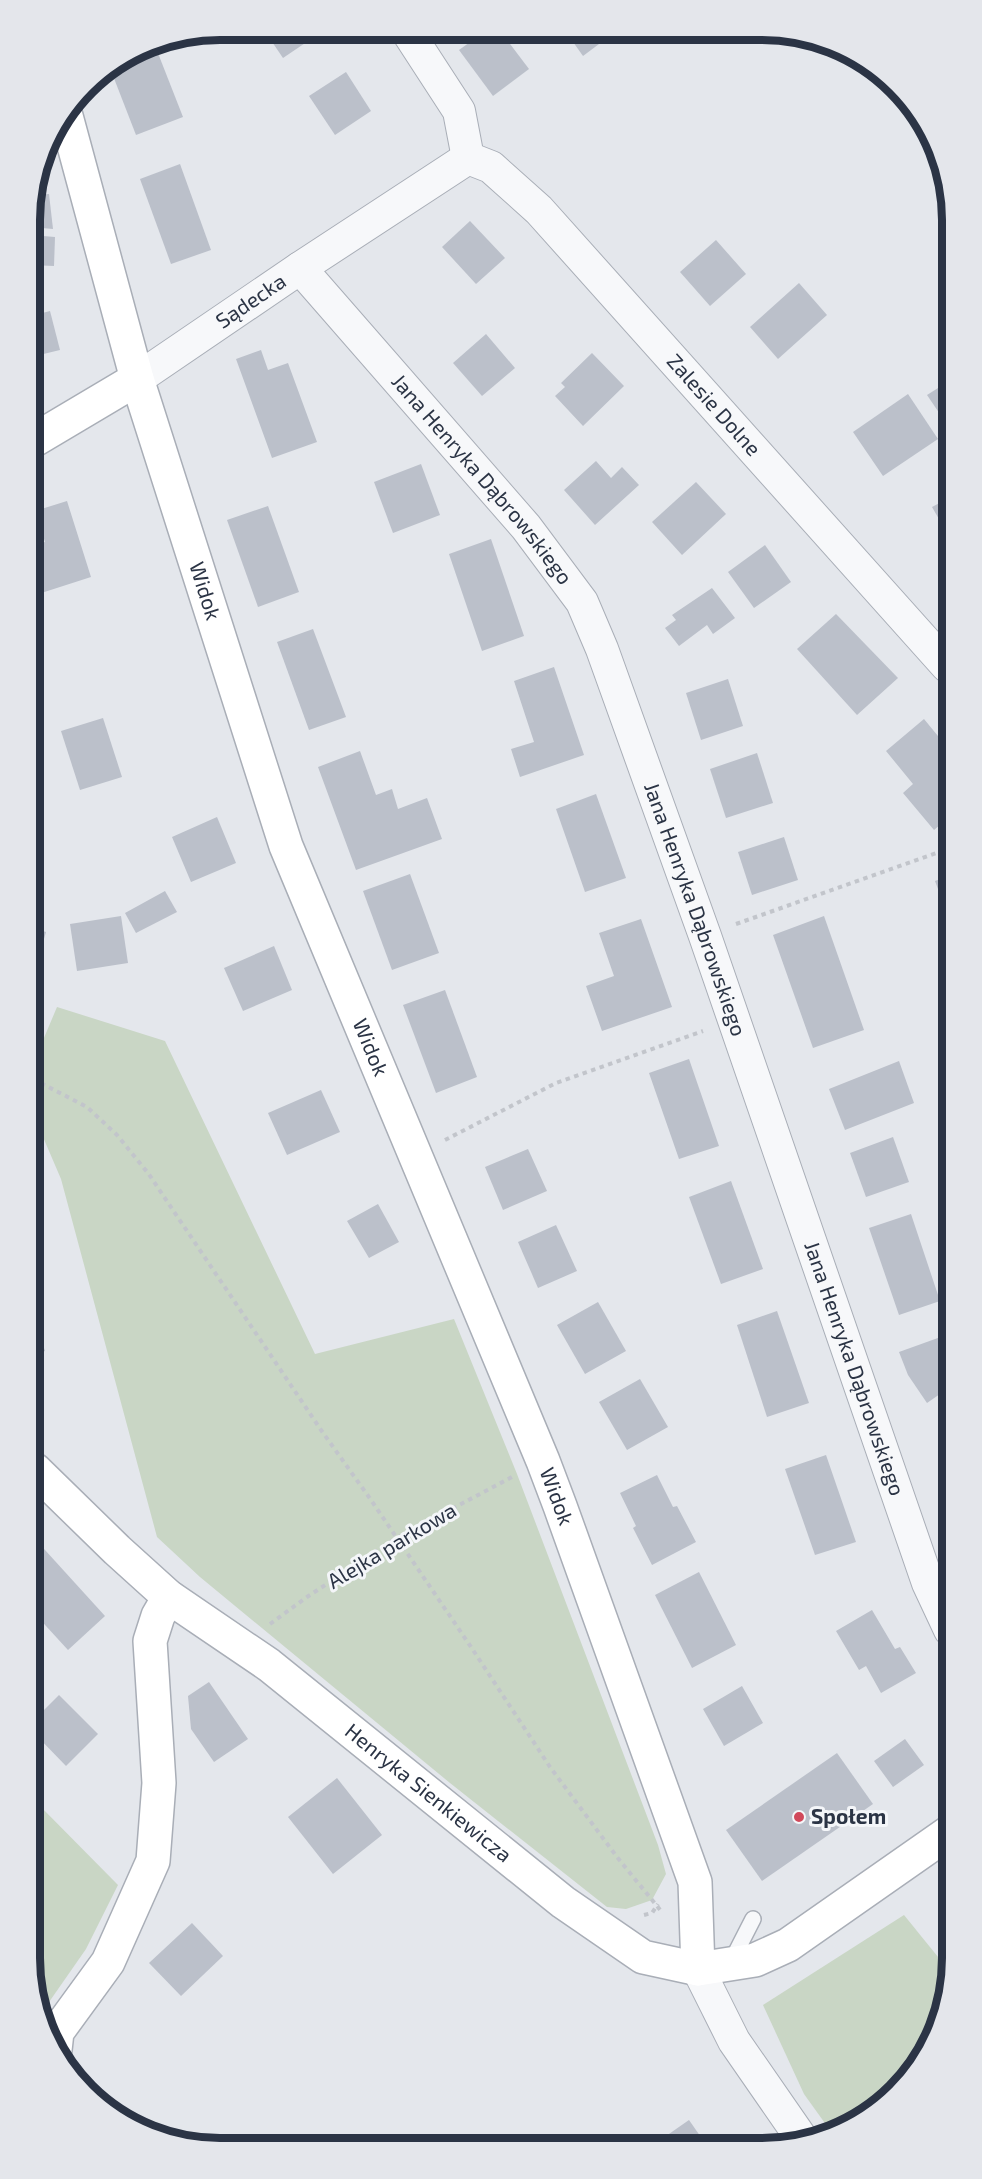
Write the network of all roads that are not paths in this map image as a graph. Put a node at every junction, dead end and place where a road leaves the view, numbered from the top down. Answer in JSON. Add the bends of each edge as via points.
{"nodes":[{"id":1,"x":413,"y":40,"type":"edge"},
{"id":2,"x":68,"y":125,"type":"edge"},
{"id":3,"x":468,"y":158,"type":"junction"},
{"id":4,"x":300,"y":268,"type":"junction"},
{"id":5,"x":137,"y":379,"type":"junction"},
{"id":6,"x":41,"y":436,"type":"edge"},
{"id":7,"x":942,"y":660,"type":"edge"},
{"id":8,"x":40,"y":1475,"type":"edge"},
{"id":9,"x":169,"y":1597,"type":"junction"},
{"id":10,"x":941,"y":1611,"type":"edge"},
{"id":11,"x":941,"y":1838,"type":"edge"},
{"id":12,"x":753,"y":1919,"type":"dead end"},
{"id":13,"x":730,"y":1964,"type":"junction"},
{"id":14,"x":698,"y":1969,"type":"junction"},
{"id":15,"x":58,"y":2034,"type":"edge"},
{"id":16,"x":799,"y":2134,"type":"edge"}],
"edges":[{"from":1,"to":3,"type":"street","via":[[459,111]]},
{"from":2,"to":5,"type":"street","name":"Widok"},
{"from":3,"to":4,"type":"street","name":"Sądecka"},
{"from":3,"to":7,"type":"street","name":"Zalesie Dolne","via":[[491,167],[539,210]]},
{"from":4,"to":5,"type":"street","name":"Sądecka"},
{"from":4,"to":10,"type":"street","name":"Jana Henryka Dąbrowskiego","via":[[526,527],[582,602],[705,936],[928,1583]]},
{"from":5,"to":6,"type":"street","name":"Sądecka"},
{"from":5,"to":14,"type":"street","name":"Widok","via":[[286,846],[543,1461],[695,1882]]},
{"from":8,"to":9,"type":"street","name":"Henryka Sienkiewicza"},
{"from":9,"to":14,"type":"street","name":"Henryka Sienkiewicza","via":[[268,1665],[563,1902],[643,1957]]},
{"from":9,"to":15,"type":"street","via":[[150,1641],[159,1783],[153,1861],[108,1962]]},
{"from":11,"to":13,"type":"street","via":[[788,1945],[755,1960]]},
{"from":12,"to":13,"type":"lane"},
{"from":13,"to":14,"type":"street"},
{"from":14,"to":16,"type":"street","via":[[734,2041]]}]}
